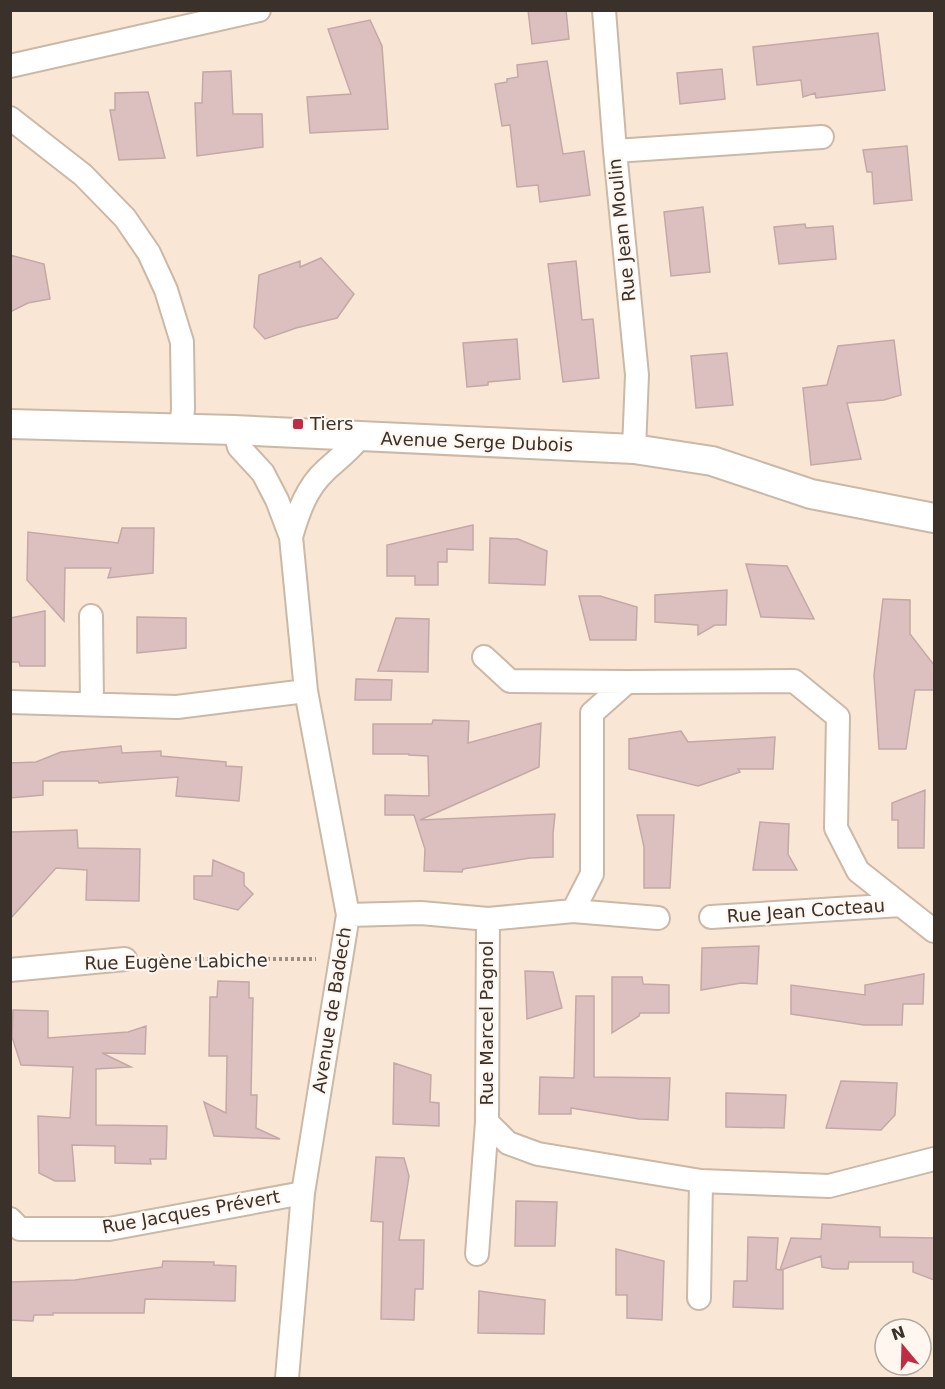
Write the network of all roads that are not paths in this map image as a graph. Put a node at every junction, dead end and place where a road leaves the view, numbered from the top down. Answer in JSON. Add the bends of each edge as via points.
{"nodes":[{"id":1,"x":259,"y":10,"type":"edge"},
{"id":2,"x":604,"y":10,"type":"edge"},
{"id":3,"x":10,"y":66,"type":"edge"},
{"id":4,"x":10,"y":118,"type":"edge"},
{"id":5,"x":822,"y":137,"type":"dead end"},
{"id":6,"x":615,"y":151,"type":"junction"},
{"id":7,"x":10,"y":424,"type":"edge"},
{"id":8,"x":181,"y":428,"type":"junction"},
{"id":9,"x":234,"y":430,"type":"junction"},
{"id":10,"x":360,"y":437,"type":"junction"},
{"id":11,"x":633,"y":448,"type":"junction"},
{"id":12,"x":934,"y":518,"type":"edge"},
{"id":13,"x":291,"y":537,"type":"junction"},
{"id":14,"x":91,"y":616,"type":"dead end"},
{"id":15,"x":484,"y":657,"type":"dead end"},
{"id":16,"x":627,"y":682,"type":"junction"},
{"id":17,"x":306,"y":691,"type":"junction"},
{"id":18,"x":10,"y":702,"type":"edge"},
{"id":19,"x":92,"y":704,"type":"junction"},
{"id":20,"x":901,"y":905,"type":"junction"},
{"id":21,"x":573,"y":911,"type":"junction"},
{"id":22,"x":348,"y":915,"type":"junction"},
{"id":23,"x":711,"y":917,"type":"dead end"},
{"id":24,"x":658,"y":918,"type":"dead end"},
{"id":25,"x":488,"y":919,"type":"junction"},
{"id":26,"x":934,"y":931,"type":"edge"},
{"id":27,"x":125,"y":959,"type":"road end"},
{"id":28,"x":10,"y":970,"type":"edge"},
{"id":29,"x":487,"y":1122,"type":"junction"},
{"id":30,"x":934,"y":1159,"type":"edge"},
{"id":31,"x":701,"y":1181,"type":"junction"},
{"id":32,"x":303,"y":1193,"type":"junction"},
{"id":33,"x":10,"y":1219,"type":"edge"},
{"id":34,"x":477,"y":1254,"type":"dead end"},
{"id":35,"x":699,"y":1298,"type":"dead end"},
{"id":36,"x":287,"y":1378,"type":"edge"}],
"edges":[{"from":1,"to":3,"type":"street"},
{"from":2,"to":6,"type":"street","name":"Rue Jean Moulin"},
{"from":4,"to":8,"type":"street","via":[[82,175],[125,218],[149,253],[166,290],[182,342]]},
{"from":5,"to":6,"type":"street"},
{"from":6,"to":11,"type":"street","name":"Rue Jean Moulin","via":[[637,375]]},
{"from":7,"to":8,"type":"street","name":"Avenue Serge Dubois"},
{"from":8,"to":9,"type":"street","name":"Avenue Serge Dubois"},
{"from":9,"to":10,"type":"street","name":"Avenue Serge Dubois"},
{"from":9,"to":13,"type":"street","via":[[239,447],[263,473]]},
{"from":10,"to":11,"type":"street","name":"Avenue Serge Dubois"},
{"from":10,"to":13,"type":"street","via":[[309,490]]},
{"from":11,"to":12,"type":"street","name":"Avenue Serge Dubois","via":[[712,461],[812,494]]},
{"from":13,"to":17,"type":"street","name":"Avenue de Badech"},
{"from":14,"to":19,"type":"street"},
{"from":15,"to":16,"type":"street","name":"Rue Jean Cocteau","via":[[510,681]]},
{"from":16,"to":20,"type":"street","name":"Rue Jean Cocteau","via":[[794,681],[838,717],[836,828],[858,871]]},
{"from":16,"to":21,"type":"street","via":[[592,713],[592,874]]},
{"from":17,"to":19,"type":"street","via":[[177,707]]},
{"from":17,"to":22,"type":"street","name":"Avenue de Badech"},
{"from":18,"to":19,"type":"street"},
{"from":20,"to":23,"type":"street","name":"Rue Jean Cocteau"},
{"from":20,"to":26,"type":"street","name":"Rue Jean Cocteau"},
{"from":21,"to":24,"type":"street"},
{"from":21,"to":25,"type":"street"},
{"from":22,"to":25,"type":"street","name":"Rue Marcel Pagnol","via":[[421,913]]},
{"from":22,"to":32,"type":"street","name":"Avenue de Badech"},
{"from":25,"to":29,"type":"street","name":"Rue Marcel Pagnol"},
{"from":27,"to":28,"type":"street","name":"Rue Eugène Labiche"},
{"from":29,"to":31,"type":"street","name":"Rue Marcel Pagnol","via":[[508,1143],[538,1154]]},
{"from":29,"to":34,"type":"street","name":"Rue Marcel Pagnol"},
{"from":30,"to":31,"type":"street","name":"Rue Marcel Pagnol","via":[[830,1186]]},
{"from":31,"to":35,"type":"street"},
{"from":32,"to":33,"type":"street","name":"Rue Jacques Prévert","via":[[109,1229],[20,1229]]},
{"from":32,"to":36,"type":"street","name":"Avenue de Badech"}]}
